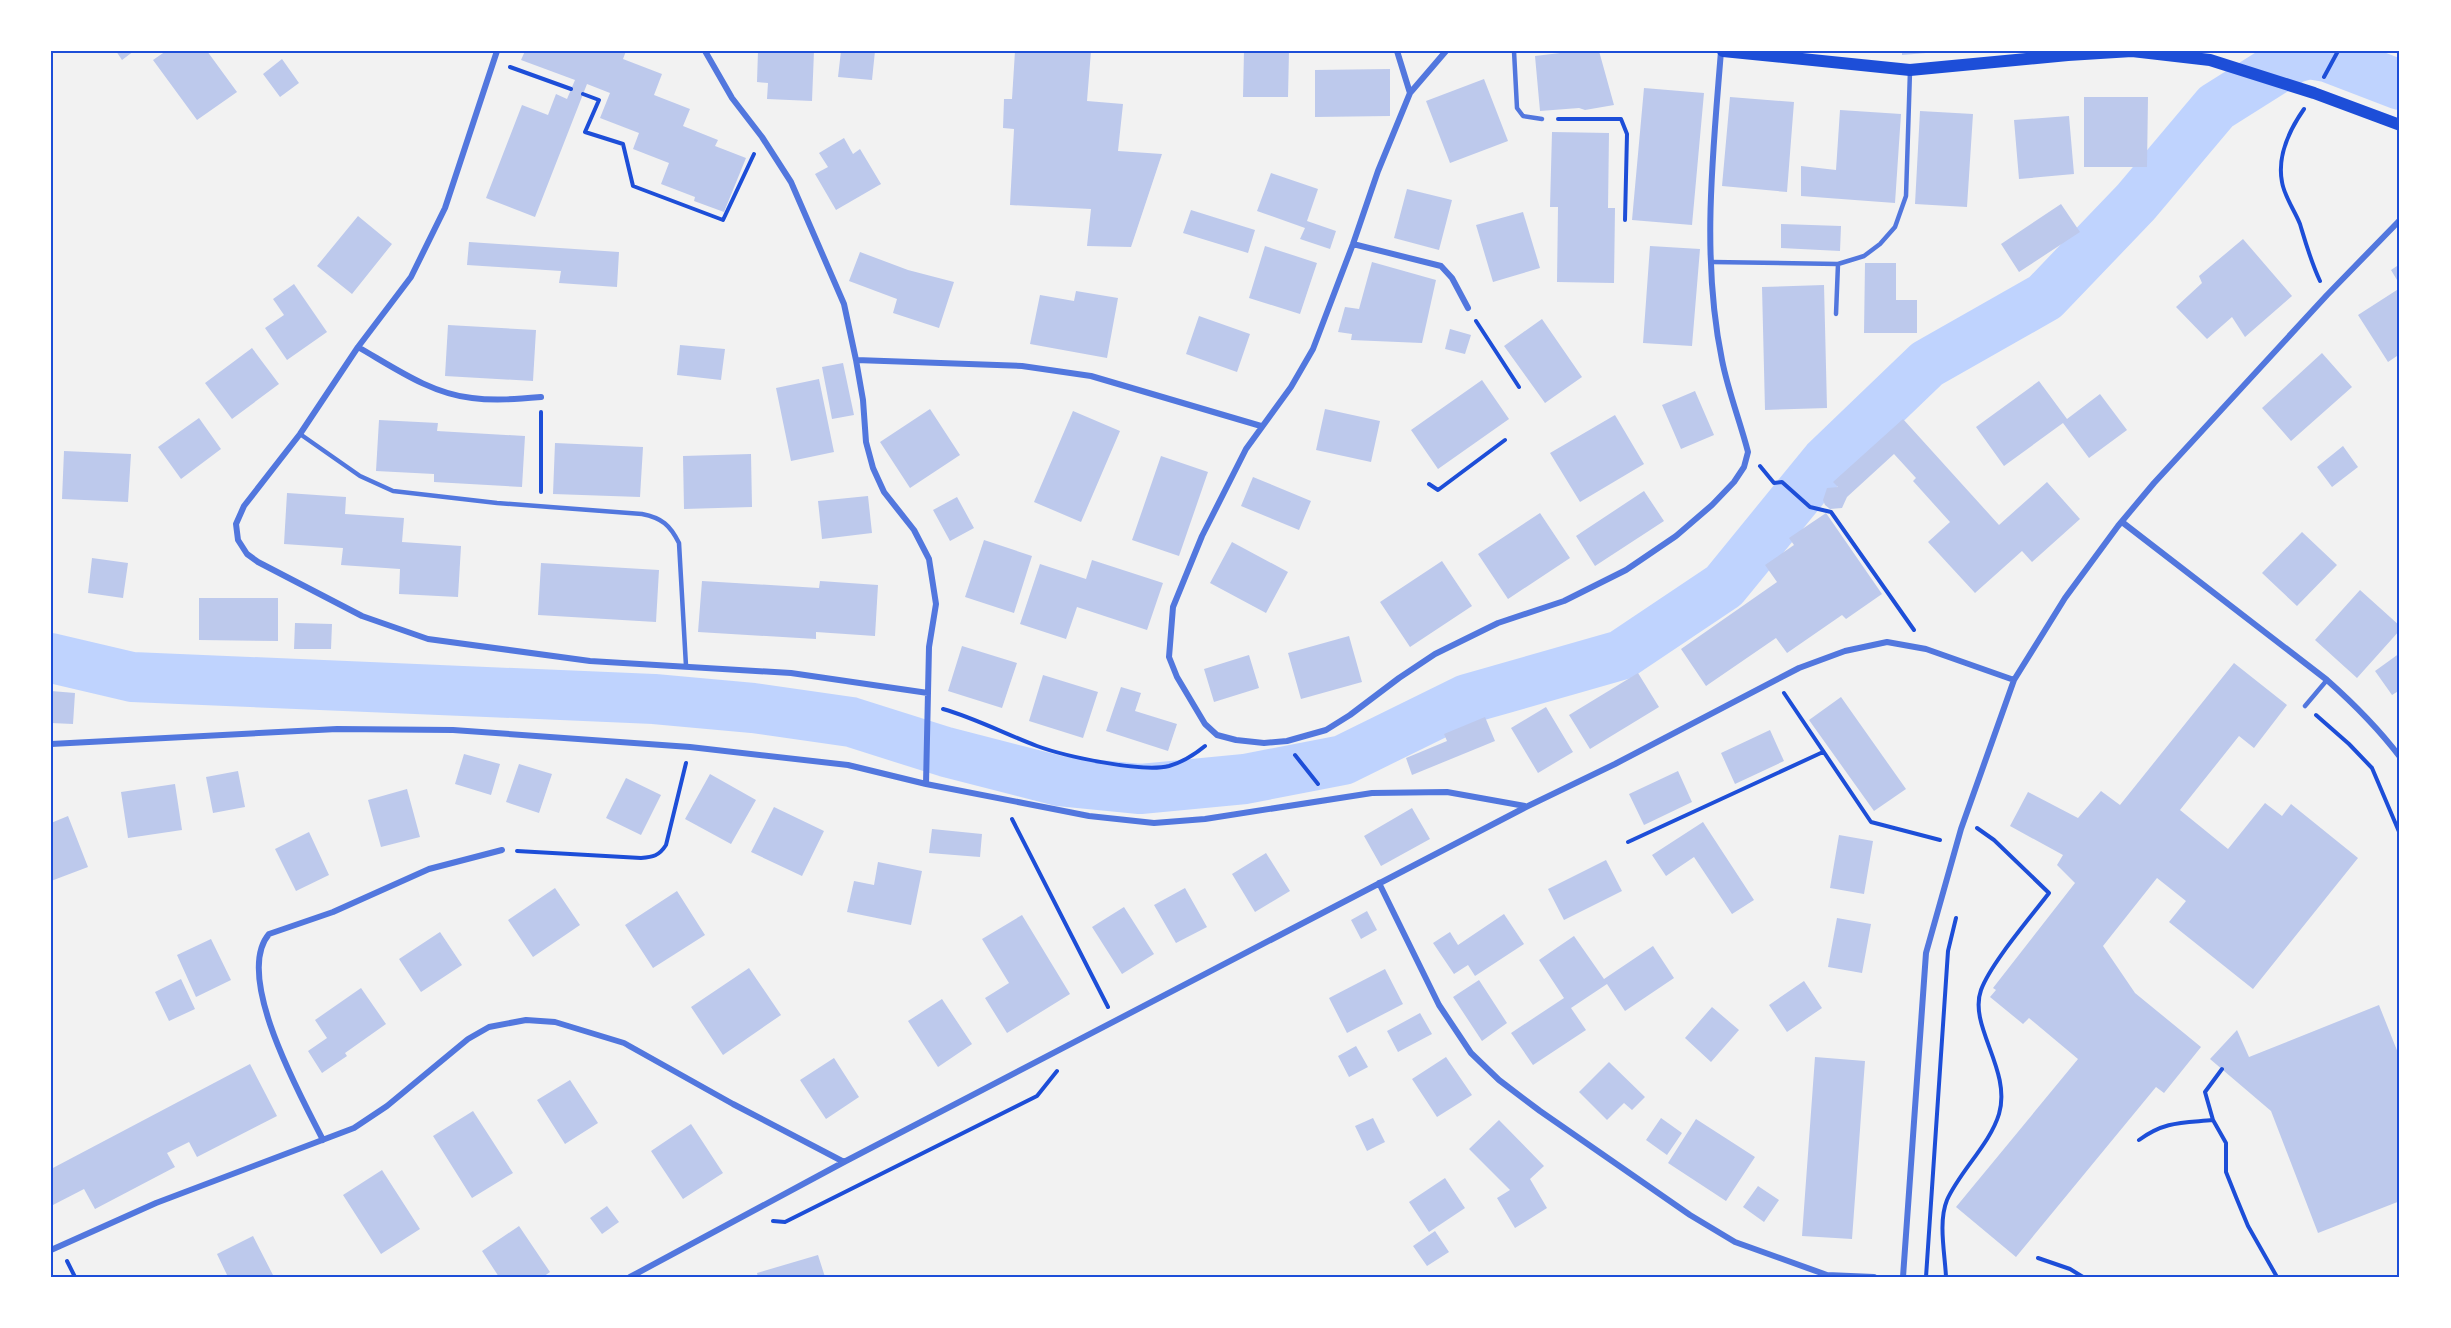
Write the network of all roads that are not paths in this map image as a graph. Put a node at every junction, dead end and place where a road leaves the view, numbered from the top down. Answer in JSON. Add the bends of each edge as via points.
{"nodes":[{"id":1,"x":497,"y":51,"type":"edge"},
{"id":2,"x":705,"y":51,"type":"edge"},
{"id":3,"x":1397,"y":51,"type":"edge"},
{"id":4,"x":1446,"y":51,"type":"edge"},
{"id":5,"x":1514,"y":51,"type":"edge"},
{"id":6,"x":1722,"y":51,"type":"edge"},
{"id":7,"x":2210,"y":55,"type":"edge"},
{"id":8,"x":1911,"y":70,"type":"junction"},
{"id":9,"x":1410,"y":93,"type":"junction"},
{"id":10,"x":1542,"y":118,"type":"road end"},
{"id":11,"x":2400,"y":125,"type":"edge"},
{"id":12,"x":2400,"y":220,"type":"edge"},
{"id":13,"x":1353,"y":244,"type":"junction"},
{"id":14,"x":1712,"y":262,"type":"junction"},
{"id":15,"x":1838,"y":264,"type":"junction"},
{"id":16,"x":1468,"y":308,"type":"road end"},
{"id":17,"x":1836,"y":314,"type":"dead end"},
{"id":18,"x":358,"y":347,"type":"junction"},
{"id":19,"x":856,"y":360,"type":"junction"},
{"id":20,"x":541,"y":397,"type":"road end"},
{"id":21,"x":1261,"y":426,"type":"junction"},
{"id":22,"x":300,"y":434,"type":"junction"},
{"id":23,"x":2121,"y":522,"type":"junction"},
{"id":24,"x":686,"y":666,"type":"junction"},
{"id":25,"x":2014,"y":680,"type":"junction"},
{"id":26,"x":2327,"y":680,"type":"junction"},
{"id":27,"x":928,"y":693,"type":"junction"},
{"id":28,"x":2305,"y":706,"type":"road end"},
{"id":29,"x":51,"y":744,"type":"edge"},
{"id":30,"x":2400,"y":757,"type":"edge"},
{"id":31,"x":926,"y":784,"type":"junction"},
{"id":32,"x":1526,"y":807,"type":"junction"},
{"id":33,"x":501,"y":850,"type":"road end"},
{"id":34,"x":1379,"y":883,"type":"junction"},
{"id":35,"x":323,"y":1140,"type":"junction"},
{"id":36,"x":844,"y":1162,"type":"junction"},
{"id":37,"x":51,"y":1250,"type":"edge"},
{"id":38,"x":630,"y":1277,"type":"edge"},
{"id":39,"x":1874,"y":1277,"type":"edge"},
{"id":40,"x":1903,"y":1277,"type":"edge"}],
"edges":[{"from":1,"to":18,"type":"street","via":[[445,208],[411,277]]},
{"from":2,"to":19,"type":"street","via":[[732,98],[791,182],[844,304]]},
{"from":3,"to":9,"type":"street"},
{"from":4,"to":9,"type":"street"},
{"from":5,"to":10,"type":"lane","via":[[1517,108],[1523,116]]},
{"from":6,"to":8,"type":"main road"},
{"from":6,"to":14,"type":"street","via":[[1709,212]]},
{"from":7,"to":8,"type":"main road","via":[[2132,51],[2068,54]]},
{"from":7,"to":11,"type":"main road"},
{"from":8,"to":15,"type":"lane","via":[[1902,213],[1880,244],[1864,256]]},
{"from":9,"to":13,"type":"street"},
{"from":12,"to":23,"type":"street"},
{"from":13,"to":16,"type":"street","via":[[1441,266]]},
{"from":13,"to":21,"type":"street","via":[[1313,349],[1291,387]]},
{"from":14,"to":15,"type":"lane"},
{"from":14,"to":21,"type":"street","via":[[1722,361],[1749,452],[1734,482],[1676,536],[1626,570],[1564,601],[1498,623],[1435,654],[1326,730],[1272,743],[1217,735],[1188,697],[1168,657],[1173,607],[1202,536]]},
{"from":15,"to":17,"type":"lane"},
{"from":18,"to":20,"type":"street","via":[[438,389],[459,395],[504,400]]},
{"from":18,"to":22,"type":"street"},
{"from":19,"to":21,"type":"street","via":[[1022,366],[1091,376]]},
{"from":19,"to":27,"type":"street","via":[[873,468],[884,492],[915,530],[929,559],[936,604],[929,647]]},
{"from":22,"to":24,"type":"lane","via":[[360,476],[393,491],[642,514],[664,520],[679,543]]},
{"from":22,"to":24,"type":"street","via":[[244,506],[236,524],[238,540],[258,562],[362,616],[428,639],[590,660]]},
{"from":23,"to":25,"type":"street","via":[[2065,598]]},
{"from":23,"to":26,"type":"street"},
{"from":24,"to":27,"type":"street","via":[[791,673]]},
{"from":25,"to":32,"type":"street","via":[[1926,649],[1887,642],[1845,651],[1798,668]]},
{"from":25,"to":40,"type":"street","via":[[1957,844],[1926,953]]},
{"from":26,"to":28,"type":"lane"},
{"from":26,"to":30,"type":"street","via":[[2354,704]]},
{"from":27,"to":31,"type":"street"},
{"from":29,"to":31,"type":"street","via":[[169,736],[453,730],[690,747],[848,765]]},
{"from":31,"to":32,"type":"street","via":[[1089,816],[1154,823],[1372,793],[1448,792]]},
{"from":32,"to":34,"type":"street"},
{"from":33,"to":35,"type":"street","via":[[429,869],[333,912],[269,934],[264,940],[259,967],[265,1014]]},
{"from":34,"to":36,"type":"street"},
{"from":34,"to":39,"type":"street","via":[[1439,1005],[1471,1053],[1499,1080],[1690,1215],[1735,1242],[1827,1275]]},
{"from":35,"to":36,"type":"street","via":[[354,1128],[379,1111],[489,1027],[526,1020],[555,1022],[624,1043]]},
{"from":35,"to":37,"type":"street","via":[[156,1203]]},
{"from":36,"to":38,"type":"street"}]}
